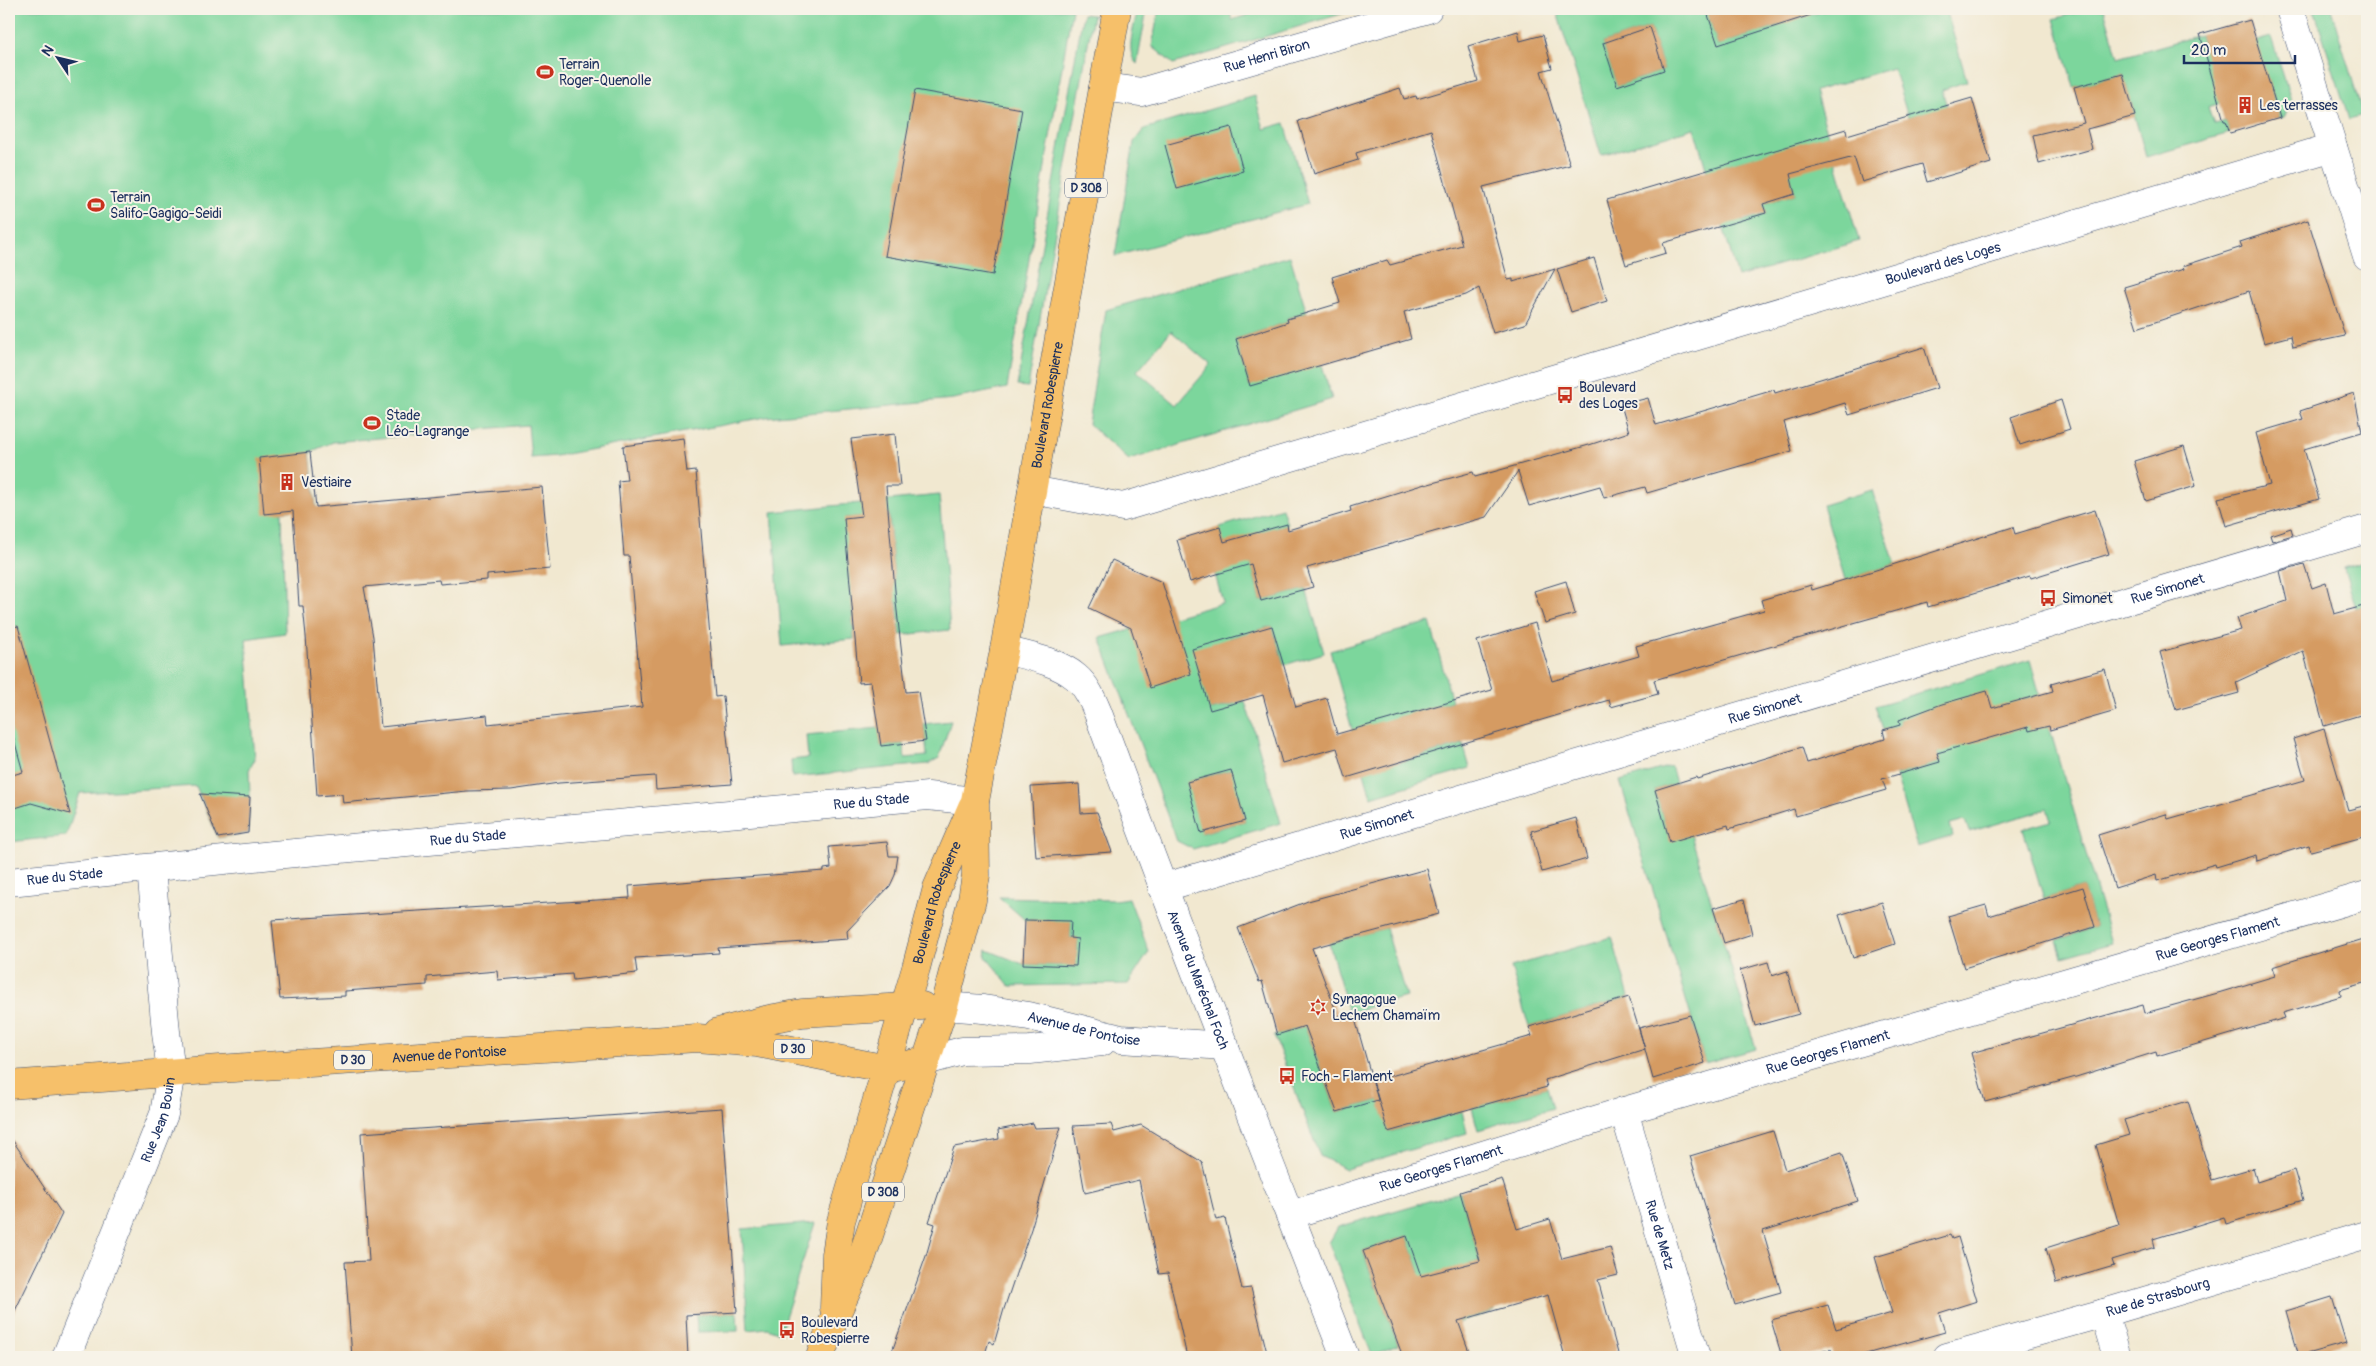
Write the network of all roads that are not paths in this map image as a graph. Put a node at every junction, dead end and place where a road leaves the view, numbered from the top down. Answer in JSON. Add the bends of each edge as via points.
{"nodes":[{"id":1,"x":1117,"y":9,"type":"edge"},
{"id":2,"x":1428,"y":9,"type":"edge"},
{"id":3,"x":2290,"y":9,"type":"edge"},
{"id":4,"x":1103,"y":87,"type":"junction"},
{"id":5,"x":2333,"y":148,"type":"junction"},
{"id":6,"x":2367,"y":256,"type":"edge"},
{"id":7,"x":1032,"y":490,"type":"junction"},
{"id":8,"x":2367,"y":529,"type":"edge"},
{"id":9,"x":1004,"y":650,"type":"junction"},
{"id":10,"x":975,"y":801,"type":"junction"},
{"id":11,"x":151,"y":869,"type":"junction"},
{"id":12,"x":9,"y":882,"type":"edge"},
{"id":13,"x":1162,"y":888,"type":"junction"},
{"id":14,"x":2367,"y":895,"type":"edge"},
{"id":15,"x":944,"y":1006,"type":"junction"},
{"id":16,"x":905,"y":1007,"type":"junction"},
{"id":17,"x":697,"y":1038,"type":"junction"},
{"id":18,"x":1121,"y":1039,"type":"junction"},
{"id":19,"x":1225,"y":1046,"type":"junction"},
{"id":20,"x":926,"y":1061,"type":"junction"},
{"id":21,"x":887,"y":1069,"type":"junction"},
{"id":22,"x":171,"y":1072,"type":"junction"},
{"id":23,"x":9,"y":1084,"type":"edge"},
{"id":24,"x":1624,"y":1111,"type":"junction"},
{"id":25,"x":1290,"y":1215,"type":"junction"},
{"id":26,"x":2367,"y":1235,"type":"edge"},
{"id":27,"x":2104,"y":1313,"type":"junction"},
{"id":28,"x":834,"y":1319,"type":"junction"},
{"id":29,"x":66,"y":1357,"type":"edge"},
{"id":30,"x":820,"y":1357,"type":"edge"},
{"id":31,"x":1346,"y":1357,"type":"edge"},
{"id":32,"x":1696,"y":1357,"type":"edge"},
{"id":33,"x":1947,"y":1357,"type":"edge"},
{"id":34,"x":2117,"y":1357,"type":"edge"}],
"edges":[{"from":1,"to":4,"type":"main road","name":"Boulevard Robespierre","number":"D 308"},
{"from":2,"to":4,"type":"street","name":"Rue Henri Biron","via":[[1141,92]]},
{"from":3,"to":5,"type":"street"},
{"from":4,"to":7,"type":"main road","name":"Boulevard Robespierre","number":"D 308"},
{"from":5,"to":6,"type":"street"},
{"from":5,"to":7,"type":"street","name":"Boulevard des Loges","via":[[1124,506]]},
{"from":7,"to":9,"type":"main road","name":"Boulevard Robespierre","number":"D 308"},
{"from":8,"to":13,"type":"street","name":"Rue Simonet"},
{"from":9,"to":10,"type":"main road","name":"Boulevard Robespierre"},
{"from":9,"to":13,"type":"street","name":"Avenue du Maréchal Foch","via":[[1066,671],[1077,678],[1088,693]]},
{"from":10,"to":11,"type":"street","name":"Rue du Stade","via":[[928,796]]},
{"from":10,"to":15,"type":"main road","name":"Boulevard Robespierre","via":[[976,875]]},
{"from":10,"to":16,"type":"main road","name":"Boulevard Robespierre","via":[[937,888]]},
{"from":11,"to":12,"type":"street","name":"Rue du Stade"},
{"from":11,"to":22,"type":"street","name":"Rue Jean Bouin"},
{"from":13,"to":19,"type":"street","name":"Avenue du Maréchal Foch"},
{"from":14,"to":24,"type":"street","name":"Rue Georges Flament"},
{"from":15,"to":16,"type":"main road"},
{"from":15,"to":18,"type":"street","name":"Avenue de Pontoise","via":[[1029,1016]]},
{"from":15,"to":20,"type":"main road","name":"Boulevard Robespierre","number":"D 308"},
{"from":16,"to":17,"type":"main road","via":[[802,1013]]},
{"from":16,"to":21,"type":"main road","name":"Boulevard Robespierre"},
{"from":17,"to":21,"type":"main road","name":"Avenue de Pontoise","number":"D 30","via":[[764,1044]]},
{"from":17,"to":22,"type":"main road","name":"Avenue de Pontoise","number":"D 30"},
{"from":18,"to":19,"type":"street","name":"Avenue de Pontoise"},
{"from":18,"to":20,"type":"street","via":[[1030,1050],[962,1051]]},
{"from":19,"to":25,"type":"street","name":"Avenue du Maréchal Foch"},
{"from":20,"to":21,"type":"main road"},
{"from":20,"to":28,"type":"main road","name":"Boulevard Robespierre","number":"D 308","via":[[861,1260]]},
{"from":21,"to":28,"type":"main road","name":"Boulevard Robespierre","via":[[841,1221],[836,1254]]},
{"from":22,"to":23,"type":"main road","name":"Avenue de Pontoise","number":"D 30"},
{"from":22,"to":29,"type":"street","name":"Rue Jean Bouin","via":[[164,1114],[155,1139]]},
{"from":24,"to":25,"type":"street","name":"Rue Georges Flament"},
{"from":24,"to":32,"type":"street","name":"Rue de Metz"},
{"from":25,"to":31,"type":"street","name":"Avenue du Maréchal Foch"},
{"from":26,"to":27,"type":"street","name":"Rue de Strasbourg"},
{"from":27,"to":33,"type":"street","name":"Rue de Strasbourg"},
{"from":27,"to":34,"type":"street"},
{"from":28,"to":30,"type":"main road","name":"Boulevard Robespierre","number":"D 308"}]}
